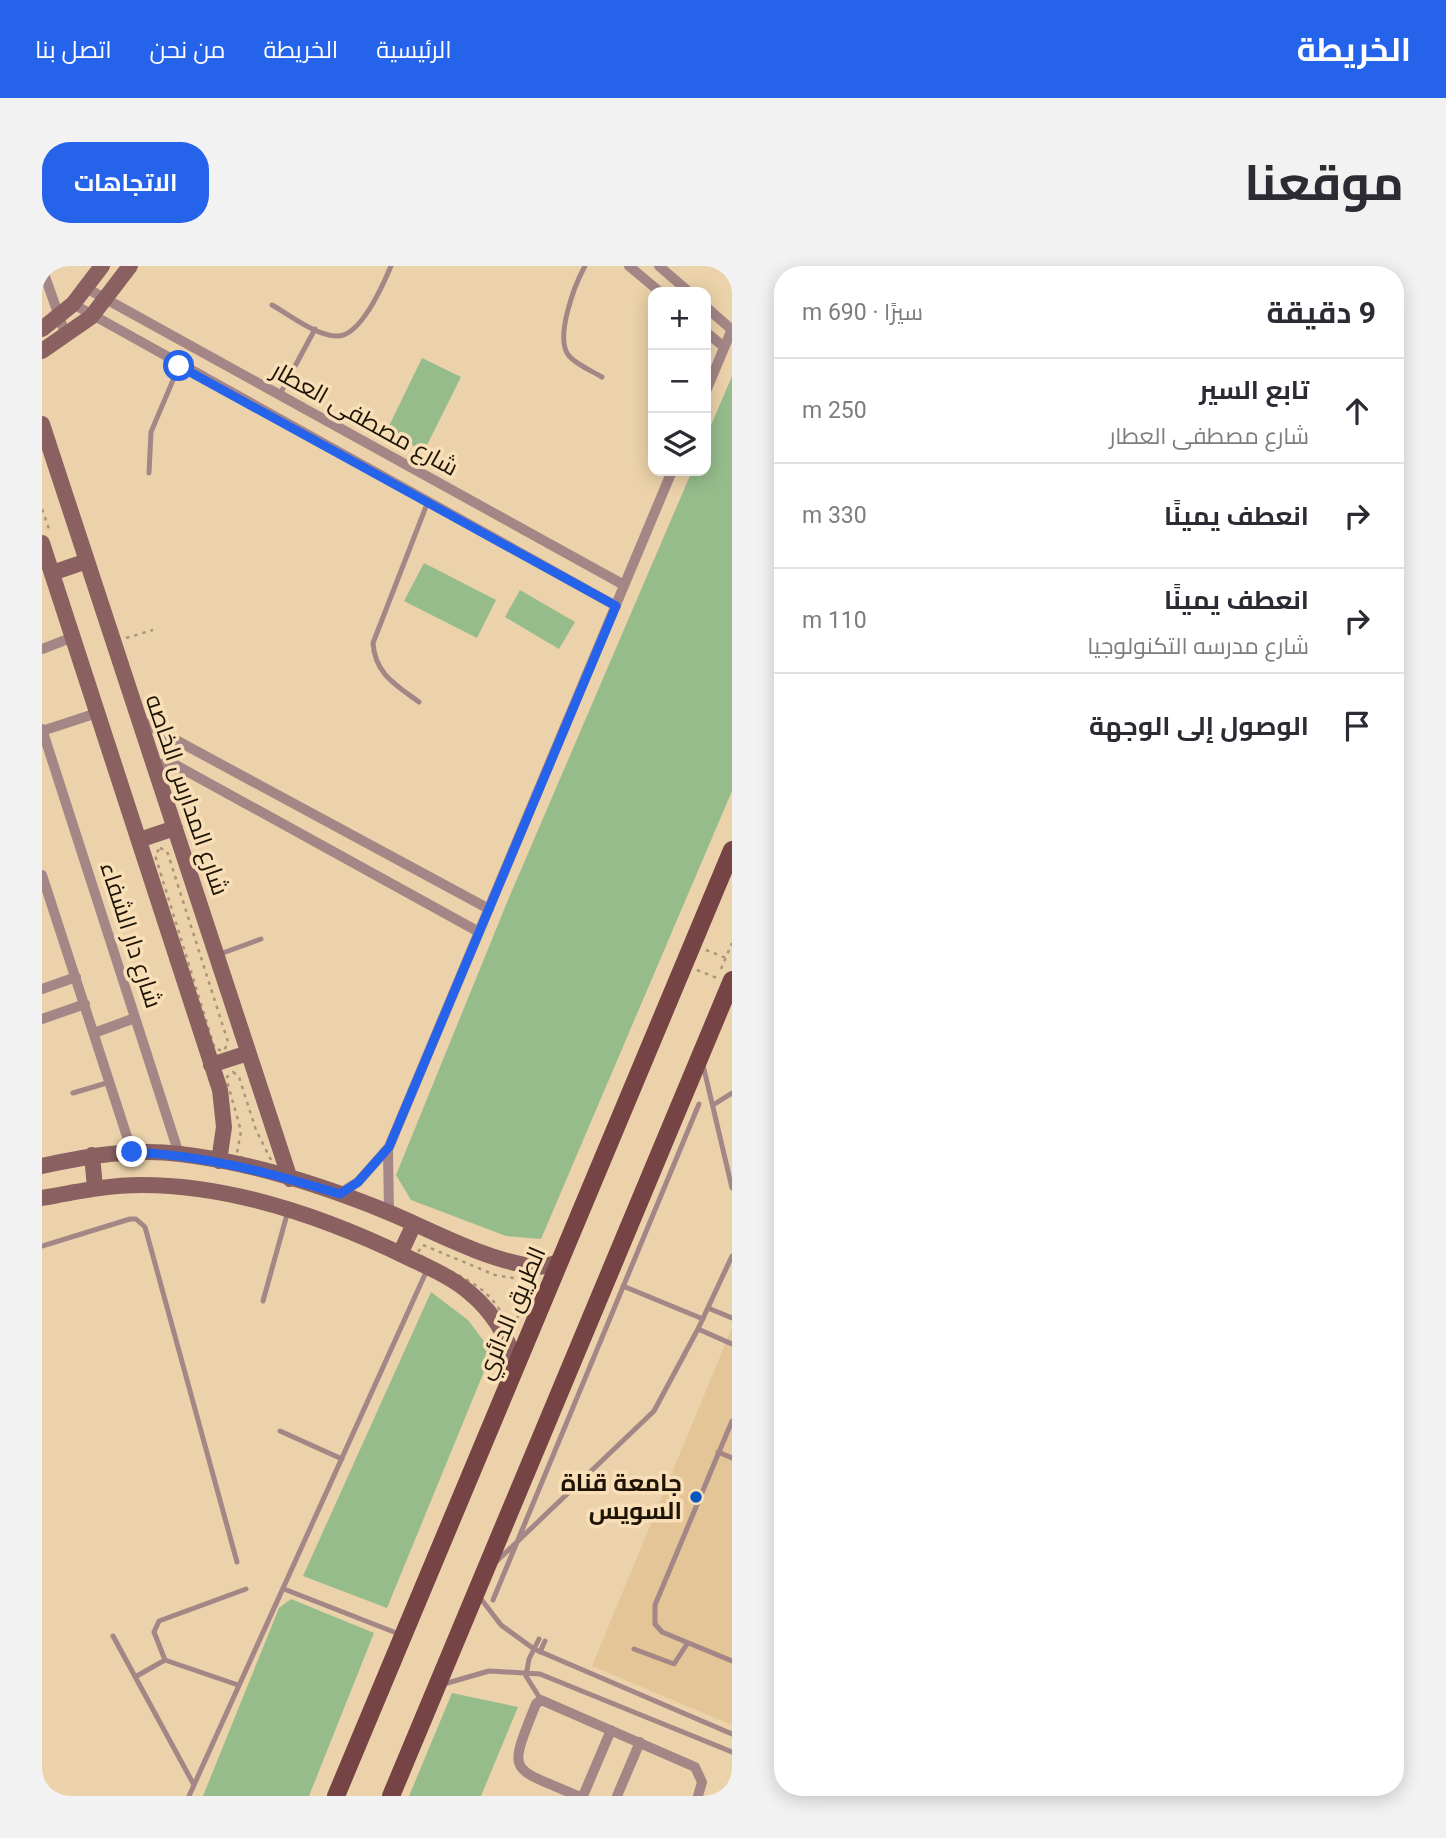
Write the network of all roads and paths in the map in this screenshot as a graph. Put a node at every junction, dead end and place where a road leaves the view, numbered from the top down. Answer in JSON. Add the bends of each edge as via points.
{"nodes":[{"id":1,"x":103,"y":266,"type":"edge"},
{"id":2,"x":130,"y":266,"type":"edge"},
{"id":3,"x":391,"y":266,"type":"edge"},
{"id":4,"x":585,"y":266,"type":"edge"},
{"id":5,"x":629,"y":266,"type":"edge"},
{"id":6,"x":659,"y":266,"type":"edge"},
{"id":7,"x":42,"y":268,"type":"edge"},
{"id":8,"x":654,"y":287,"type":"edge"},
{"id":9,"x":683,"y":287,"type":"edge"},
{"id":10,"x":86,"y":288,"type":"junction"},
{"id":11,"x":106,"y":301,"type":"junction"},
{"id":12,"x":73,"y":304,"type":"junction"},
{"id":13,"x":272,"y":305,"type":"dead end"},
{"id":14,"x":711,"y":311,"type":"edge"},
{"id":15,"x":91,"y":317,"type":"junction"},
{"id":16,"x":59,"y":318,"type":"junction"},
{"id":17,"x":42,"y":329,"type":"edge"},
{"id":18,"x":315,"y":329,"type":"junction"},
{"id":19,"x":732,"y":329,"type":"edge"},
{"id":20,"x":66,"y":336,"type":"junction"},
{"id":21,"x":711,"y":336,"type":"edge"},
{"id":22,"x":724,"y":347,"type":"junction"},
{"id":23,"x":42,"y":351,"type":"edge"},
{"id":24,"x":179,"y":366,"type":"junction"},
{"id":25,"x":602,"y":377,"type":"dead end"},
{"id":26,"x":711,"y":379,"type":"edge"},
{"id":27,"x":279,"y":396,"type":"junction"},
{"id":28,"x":42,"y":424,"type":"edge"},
{"id":29,"x":343,"y":432,"type":"junction"},
{"id":30,"x":333,"y":451,"type":"junction"},
{"id":31,"x":149,"y":473,"type":"dead end"},
{"id":32,"x":670,"y":476,"type":"edge"},
{"id":33,"x":441,"y":485,"type":"junction"},
{"id":34,"x":429,"y":505,"type":"junction"},
{"id":35,"x":42,"y":543,"type":"edge"},
{"id":36,"x":87,"y":561,"type":"junction"},
{"id":37,"x":52,"y":573,"type":"junction"},
{"id":38,"x":624,"y":585,"type":"junction"},
{"id":39,"x":616,"y":606,"type":"junction"},
{"id":40,"x":153,"y":630,"type":"dead end"},
{"id":41,"x":73,"y":637,"type":"junction"},
{"id":42,"x":113,"y":642,"type":"junction"},
{"id":43,"x":42,"y":649,"type":"edge"},
{"id":44,"x":419,"y":702,"type":"dead end"},
{"id":45,"x":97,"y":713,"type":"junction"},
{"id":46,"x":136,"y":718,"type":"junction"},
{"id":47,"x":42,"y":730,"type":"edge"},
{"id":48,"x":154,"y":764,"type":"junction"},
{"id":49,"x":281,"y":797,"type":"junction"},
{"id":50,"x":270,"y":817,"type":"junction"},
{"id":51,"x":174,"y":828,"type":"junction"},
{"id":52,"x":139,"y":840,"type":"junction"},
{"id":53,"x":732,"y":850,"type":"edge"},
{"id":54,"x":42,"y":875,"type":"edge"},
{"id":55,"x":44,"y":888,"type":"edge"},
{"id":56,"x":489,"y":909,"type":"junction"},
{"id":57,"x":54,"y":912,"type":"junction"},
{"id":58,"x":42,"y":915,"type":"edge"},
{"id":59,"x":479,"y":932,"type":"junction"},
{"id":60,"x":261,"y":939,"type":"dead end"},
{"id":61,"x":704,"y":949,"type":"dead end"},
{"id":62,"x":217,"y":955,"type":"junction"},
{"id":63,"x":726,"y":958,"type":"dead end"},
{"id":64,"x":696,"y":970,"type":"dead end"},
{"id":65,"x":76,"y":977,"type":"junction"},
{"id":66,"x":725,"y":979,"type":"edge"},
{"id":67,"x":42,"y":989,"type":"edge"},
{"id":68,"x":85,"y":1004,"type":"junction"},
{"id":69,"x":135,"y":1018,"type":"junction"},
{"id":70,"x":42,"y":1019,"type":"edge"},
{"id":71,"x":94,"y":1033,"type":"junction"},
{"id":72,"x":228,"y":1042,"type":"joint"},
{"id":73,"x":248,"y":1053,"type":"junction"},
{"id":74,"x":701,"y":1055,"type":"junction"},
{"id":75,"x":211,"y":1065,"type":"junction"},
{"id":76,"x":239,"y":1077,"type":"joint"},
{"id":77,"x":110,"y":1082,"type":"junction"},
{"id":78,"x":73,"y":1093,"type":"dead end"},
{"id":79,"x":732,"y":1093,"type":"edge"},
{"id":80,"x":699,"y":1104,"type":"dead end"},
{"id":81,"x":712,"y":1105,"type":"junction"},
{"id":82,"x":389,"y":1147,"type":"junction"},
{"id":83,"x":132,"y":1152,"type":"junction"},
{"id":84,"x":179,"y":1154,"type":"junction"},
{"id":85,"x":92,"y":1156,"type":"junction"},
{"id":86,"x":219,"y":1161,"type":"junction"},
{"id":87,"x":42,"y":1166,"type":"edge"},
{"id":88,"x":290,"y":1179,"type":"junction"},
{"id":89,"x":94,"y":1188,"type":"junction"},
{"id":90,"x":732,"y":1188,"type":"edge"},
{"id":91,"x":340,"y":1194,"type":"junction"},
{"id":92,"x":42,"y":1198,"type":"edge"},
{"id":93,"x":288,"y":1211,"type":"junction"},
{"id":94,"x":389,"y":1213,"type":"junction"},
{"id":95,"x":414,"y":1224,"type":"junction"},
{"id":96,"x":42,"y":1246,"type":"edge"},
{"id":97,"x":427,"y":1246,"type":"joint"},
{"id":98,"x":400,"y":1254,"type":"junction"},
{"id":99,"x":732,"y":1256,"type":"edge"},
{"id":100,"x":560,"y":1261,"type":"junction"},
{"id":101,"x":428,"y":1267,"type":"junction"},
{"id":102,"x":623,"y":1286,"type":"junction"},
{"id":103,"x":263,"y":1301,"type":"dead end"},
{"id":104,"x":708,"y":1308,"type":"junction"},
{"id":105,"x":732,"y":1318,"type":"edge"},
{"id":106,"x":703,"y":1319,"type":"junction"},
{"id":107,"x":698,"y":1329,"type":"junction"},
{"id":108,"x":732,"y":1344,"type":"edge"},
{"id":109,"x":516,"y":1363,"type":"junction"},
{"id":110,"x":732,"y":1421,"type":"edge"},
{"id":111,"x":280,"y":1431,"type":"dead end"},
{"id":112,"x":723,"y":1441,"type":"junction"},
{"id":113,"x":732,"y":1444,"type":"edge"},
{"id":114,"x":719,"y":1452,"type":"junction"},
{"id":115,"x":732,"y":1458,"type":"edge"},
{"id":116,"x":342,"y":1459,"type":"junction"},
{"id":117,"x":517,"y":1541,"type":"junction"},
{"id":118,"x":237,"y":1562,"type":"dead end"},
{"id":119,"x":484,"y":1573,"type":"junction"},
{"id":120,"x":246,"y":1589,"type":"dead end"},
{"id":121,"x":284,"y":1589,"type":"junction"},
{"id":122,"x":485,"y":1596,"type":"junction"},
{"id":123,"x":113,"y":1636,"type":"dead end"},
{"id":124,"x":402,"y":1636,"type":"junction"},
{"id":125,"x":542,"y":1640,"type":"dead end"},
{"id":126,"x":687,"y":1644,"type":"junction"},
{"id":127,"x":634,"y":1649,"type":"dead end"},
{"id":128,"x":537,"y":1651,"type":"junction"},
{"id":129,"x":165,"y":1660,"type":"junction"},
{"id":130,"x":732,"y":1661,"type":"edge"},
{"id":131,"x":526,"y":1671,"type":"junction"},
{"id":132,"x":135,"y":1676,"type":"junction"},
{"id":133,"x":238,"y":1685,"type":"junction"},
{"id":134,"x":437,"y":1686,"type":"junction"},
{"id":135,"x":541,"y":1700,"type":"junction"},
{"id":136,"x":611,"y":1730,"type":"junction"},
{"id":137,"x":732,"y":1734,"type":"edge"},
{"id":138,"x":640,"y":1742,"type":"junction"},
{"id":139,"x":732,"y":1752,"type":"edge"},
{"id":140,"x":194,"y":1785,"type":"junction"},
{"id":141,"x":189,"y":1796,"type":"edge"},
{"id":142,"x":336,"y":1796,"type":"edge"},
{"id":143,"x":391,"y":1796,"type":"edge"},
{"id":144,"x":578,"y":1796,"type":"edge"},
{"id":145,"x":583,"y":1796,"type":"edge"},
{"id":146,"x":617,"y":1796,"type":"edge"},
{"id":147,"x":698,"y":1796,"type":"edge"}],
"edges":[{"from":1,"to":10,"type":"street"},
{"from":2,"to":11,"type":"street"},
{"from":3,"to":18,"type":"lane","via":[[374,302],[351,332],[338,337]]},
{"from":4,"to":25,"type":"lane","via":[[572,294],[565,346],[572,358]]},
{"from":5,"to":8,"type":"street"},
{"from":6,"to":9,"type":"street"},
{"from":7,"to":16,"type":"street"},
{"from":10,"to":11,"type":"street","name":"شارع مصطفى العطار"},
{"from":10,"to":12,"type":"street"},
{"from":11,"to":15,"type":"street"},
{"from":11,"to":27,"type":"street","name":"شارع مصطفى العطار"},
{"from":12,"to":15,"type":"street","name":"شارع مصطفى العطار"},
{"from":12,"to":16,"type":"street"},
{"from":13,"to":18,"type":"lane"},
{"from":14,"to":19,"type":"street"},
{"from":15,"to":20,"type":"street"},
{"from":15,"to":24,"type":"street","name":"شارع مصطفى العطار"},
{"from":16,"to":17,"type":"street"},
{"from":16,"to":20,"type":"street"},
{"from":18,"to":27,"type":"lane"},
{"from":19,"to":22,"type":"street"},
{"from":20,"to":23,"type":"street"},
{"from":21,"to":22,"type":"street"},
{"from":22,"to":26,"type":"street"},
{"from":24,"to":30,"type":"street","name":"شارع مصطفى العطار"},
{"from":24,"to":31,"type":"lane","via":[[150,432]]},
{"from":27,"to":29,"type":"street","name":"شارع مصطفى العطار"},
{"from":28,"to":36,"type":"street","name":"شارع المدارس الخاصه"},
{"from":29,"to":30,"type":"street"},
{"from":29,"to":33,"type":"street","name":"شارع مصطفى العطار"},
{"from":30,"to":34,"type":"street","name":"شارع مصطفى العطار"},
{"from":32,"to":38,"type":"street"},
{"from":33,"to":34,"type":"street"},
{"from":33,"to":38,"type":"street","name":"شارع مصطفى العطار"},
{"from":34,"to":39,"type":"street","name":"شارع مصطفى العطار"},
{"from":34,"to":44,"type":"lane","via":[[373,643],[378,668]]},
{"from":35,"to":37,"type":"street"},
{"from":36,"to":37,"type":"street"},
{"from":36,"to":42,"type":"street","name":"شارع المدارس الخاصه"},
{"from":37,"to":41,"type":"street"},
{"from":38,"to":39,"type":"street"},
{"from":39,"to":56,"type":"street"},
{"from":40,"to":42,"type":"path"},
{"from":41,"to":43,"type":"street"},
{"from":41,"to":45,"type":"street"},
{"from":42,"to":46,"type":"street","name":"شارع المدارس الخاصه"},
{"from":45,"to":47,"type":"street"},
{"from":45,"to":52,"type":"street"},
{"from":46,"to":48,"type":"street","name":"شارع المدارس الخاصه"},
{"from":46,"to":49,"type":"street"},
{"from":47,"to":69,"type":"street","name":"شارع دار الشفاء"},
{"from":48,"to":50,"type":"street","via":[[174,764]]},
{"from":48,"to":51,"type":"street","name":"شارع المدارس الخاصه"},
{"from":49,"to":50,"type":"street"},
{"from":49,"to":56,"type":"street"},
{"from":50,"to":59,"type":"street"},
{"from":51,"to":52,"type":"street"},
{"from":51,"to":62,"type":"street","name":"شارع المدارس الخاصه"},
{"from":52,"to":75,"type":"street"},
{"from":53,"to":100,"type":"main road","name":"الطريق الدائري"},
{"from":54,"to":55,"type":"street"},
{"from":55,"to":57,"type":"street"},
{"from":56,"to":59,"type":"street"},
{"from":57,"to":58,"type":"street"},
{"from":57,"to":65,"type":"street"},
{"from":59,"to":82,"type":"street"},
{"from":60,"to":62,"type":"lane"},
{"from":61,"to":63,"type":"path"},
{"from":62,"to":73,"type":"street","name":"شارع المدارس الخاصه"},
{"from":64,"to":66,"type":"path"},
{"from":65,"to":67,"type":"street"},
{"from":65,"to":68,"type":"street"},
{"from":66,"to":74,"type":"main road"},
{"from":68,"to":70,"type":"street"},
{"from":68,"to":71,"type":"street"},
{"from":69,"to":71,"type":"street"},
{"from":69,"to":84,"type":"street","name":"شارع دار الشفاء"},
{"from":71,"to":77,"type":"street"},
{"from":72,"to":72,"type":"path","via":[[224,1051],[215,1049],[155,855],[160,848],[167,851]]},
{"from":73,"to":75,"type":"street"},
{"from":73,"to":88,"type":"street","name":"شارع المدارس الخاصه"},
{"from":74,"to":81,"type":"lane"},
{"from":74,"to":119,"type":"main road"},
{"from":75,"to":86,"type":"street","via":[[224,1117]]},
{"from":76,"to":76,"type":"path","via":[[233,1072],[227,1077],[241,1131],[237,1153],[274,1166],[256,1130]]},
{"from":77,"to":78,"type":"lane"},
{"from":77,"to":83,"type":"street"},
{"from":79,"to":81,"type":"lane"},
{"from":80,"to":102,"type":"lane"},
{"from":81,"to":90,"type":"lane"},
{"from":82,"to":91,"type":"street","via":[[358,1182]]},
{"from":82,"to":94,"type":"street"},
{"from":83,"to":84,"type":"street"},
{"from":83,"to":85,"type":"street"},
{"from":84,"to":86,"type":"street"},
{"from":85,"to":87,"type":"street"},
{"from":85,"to":89,"type":"street"},
{"from":86,"to":88,"type":"street"},
{"from":88,"to":91,"type":"street"},
{"from":89,"to":92,"type":"street"},
{"from":89,"to":93,"type":"street","via":[[143,1185],[198,1190]]},
{"from":91,"to":94,"type":"street"},
{"from":93,"to":98,"type":"street","via":[[366,1237]]},
{"from":93,"to":103,"type":"lane"},
{"from":94,"to":95,"type":"street"},
{"from":95,"to":98,"type":"street"},
{"from":95,"to":100,"type":"street","via":[[531,1267]]},
{"from":96,"to":118,"type":"lane","via":[[130,1219],[145,1227]]},
{"from":97,"to":97,"type":"path","via":[[420,1248],[420,1255],[472,1281],[493,1298],[508,1326],[515,1324],[531,1281],[495,1275]]},
{"from":98,"to":101,"type":"street"},
{"from":99,"to":104,"type":"lane"},
{"from":100,"to":109,"type":"main road","name":"الطريق الدائري"},
{"from":101,"to":109,"type":"street","via":[[452,1279],[482,1306],[503,1330]]},
{"from":101,"to":116,"type":"lane"},
{"from":102,"to":106,"type":"lane"},
{"from":102,"to":117,"type":"lane"},
{"from":104,"to":105,"type":"lane"},
{"from":104,"to":106,"type":"lane"},
{"from":106,"to":107,"type":"lane"},
{"from":107,"to":108,"type":"lane"},
{"from":107,"to":117,"type":"lane","via":[[646,1421]]},
{"from":109,"to":124,"type":"main road","name":"الطريق الدائري"},
{"from":110,"to":112,"type":"lane"},
{"from":111,"to":116,"type":"lane"},
{"from":112,"to":113,"type":"lane"},
{"from":112,"to":114,"type":"lane"},
{"from":114,"to":115,"type":"lane"},
{"from":114,"to":126,"type":"lane","via":[[655,1605],[655,1623],[662,1632]]},
{"from":116,"to":121,"type":"lane"},
{"from":117,"to":119,"type":"lane"},
{"from":117,"to":122,"type":"lane"},
{"from":119,"to":122,"type":"main road"},
{"from":120,"to":129,"type":"lane","via":[[159,1621],[154,1636]]},
{"from":121,"to":124,"type":"lane"},
{"from":121,"to":133,"type":"lane"},
{"from":122,"to":128,"type":"lane","via":[[501,1625]]},
{"from":122,"to":134,"type":"main road"},
{"from":123,"to":132,"type":"lane"},
{"from":124,"to":142,"type":"main road","name":"الطريق الدائري"},
{"from":125,"to":128,"type":"lane"},
{"from":126,"to":127,"type":"lane","via":[[674,1664]]},
{"from":126,"to":130,"type":"lane"},
{"from":128,"to":131,"type":"lane"},
{"from":128,"to":137,"type":"lane"},
{"from":129,"to":132,"type":"lane"},
{"from":129,"to":133,"type":"lane"},
{"from":131,"to":134,"type":"lane","via":[[489,1671]]},
{"from":131,"to":135,"type":"lane","via":[[528,1684]]},
{"from":131,"to":139,"type":"lane"},
{"from":132,"to":140,"type":"lane"},
{"from":133,"to":140,"type":"lane"},
{"from":134,"to":143,"type":"main road"},
{"from":135,"to":136,"type":"street"},
{"from":135,"to":144,"type":"street","via":[[517,1751],[519,1766]]},
{"from":136,"to":138,"type":"street"},
{"from":136,"to":145,"type":"street"},
{"from":138,"to":146,"type":"street"},
{"from":138,"to":147,"type":"street","via":[[695,1767],[702,1782]]},
{"from":140,"to":141,"type":"lane"}]}
